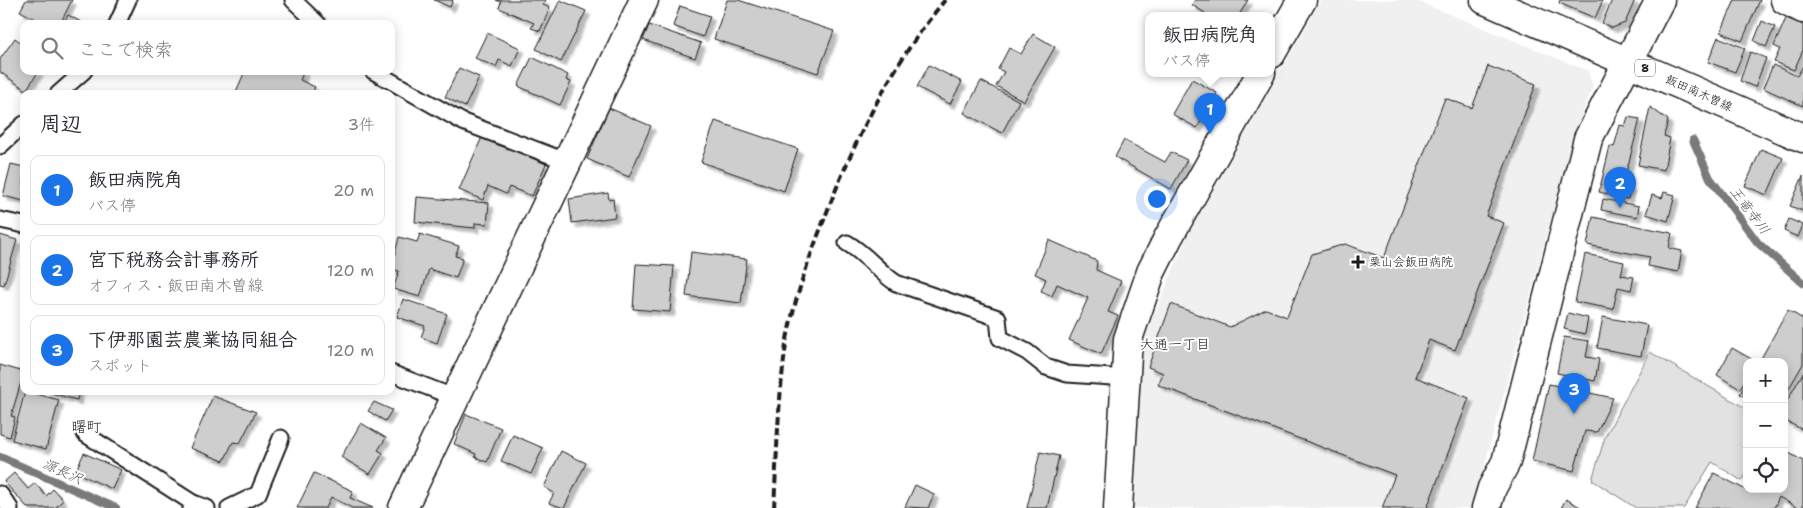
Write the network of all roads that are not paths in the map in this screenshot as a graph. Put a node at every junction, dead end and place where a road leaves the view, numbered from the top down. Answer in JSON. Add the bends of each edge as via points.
{"nodes":[{"id":1,"x":128,"y":0,"type":"edge"},
{"id":2,"x":293,"y":0,"type":"edge"},
{"id":3,"x":644,"y":0,"type":"edge"},
{"id":4,"x":1302,"y":0,"type":"edge"},
{"id":5,"x":1485,"y":0,"type":"edge"},
{"id":6,"x":1660,"y":0,"type":"edge"},
{"id":7,"x":1785,"y":0,"type":"edge"},
{"id":8,"x":1803,"y":9,"type":"edge"},
{"id":9,"x":119,"y":20,"type":"edge"},
{"id":10,"x":314,"y":20,"type":"edge"},
{"id":11,"x":1275,"y":47,"type":"edge"},
{"id":12,"x":1629,"y":62,"type":"junction"},
{"id":13,"x":79,"y":75,"type":"edge"},
{"id":14,"x":380,"y":75,"type":"edge"},
{"id":15,"x":1259,"y":77,"type":"edge"},
{"id":16,"x":63,"y":90,"type":"edge"},
{"id":17,"x":20,"y":128,"type":"edge"},
{"id":18,"x":1803,"y":138,"type":"edge"},
{"id":19,"x":0,"y":146,"type":"edge"},
{"id":20,"x":568,"y":162,"type":"junction"},
{"id":21,"x":0,"y":220,"type":"edge"},
{"id":22,"x":20,"y":224,"type":"edge"},
{"id":23,"x":847,"y":243,"type":"dead end"},
{"id":24,"x":395,"y":375,"type":"edge"},
{"id":25,"x":1127,"y":378,"type":"junction"},
{"id":26,"x":456,"y":398,"type":"junction"},
{"id":27,"x":85,"y":434,"type":"dead end"},
{"id":28,"x":281,"y":438,"type":"dead end"},
{"id":29,"x":0,"y":494,"type":"edge"},
{"id":30,"x":197,"y":506,"type":"edge"},
{"id":31,"x":10,"y":508,"type":"edge"},
{"id":32,"x":229,"y":508,"type":"edge"},
{"id":33,"x":403,"y":508,"type":"edge"},
{"id":34,"x":1118,"y":508,"type":"edge"},
{"id":35,"x":1486,"y":508,"type":"edge"}],
"edges":[{"from":1,"to":9,"type":"lane"},
{"from":2,"to":10,"type":"lane"},
{"from":3,"to":20,"type":"street"},
{"from":4,"to":11,"type":"street"},
{"from":5,"to":12,"type":"street","name":"飯田南木曽線","number":"8"},
{"from":6,"to":12,"type":"street"},
{"from":7,"to":8,"type":"street"},
{"from":12,"to":18,"type":"street","name":"飯田南木曽線","number":"8"},
{"from":12,"to":35,"type":"street","via":[[1588,139],[1506,462]]},
{"from":13,"to":16,"type":"lane"},
{"from":14,"to":20,"type":"lane","via":[[462,122]]},
{"from":15,"to":25,"type":"street","via":[[1151,272],[1128,339]]},
{"from":17,"to":19,"type":"lane"},
{"from":20,"to":26,"type":"street"},
{"from":21,"to":22,"type":"lane"},
{"from":23,"to":25,"type":"lane","via":[[896,283],[998,318],[1000,338],[1027,352],[1046,367],[1067,374]]},
{"from":24,"to":26,"type":"lane"},
{"from":25,"to":34,"type":"street"},
{"from":26,"to":33,"type":"street"},
{"from":27,"to":30,"type":"lane"},
{"from":28,"to":32,"type":"lane","via":[[258,494]]},
{"from":29,"to":31,"type":"lane"}]}
